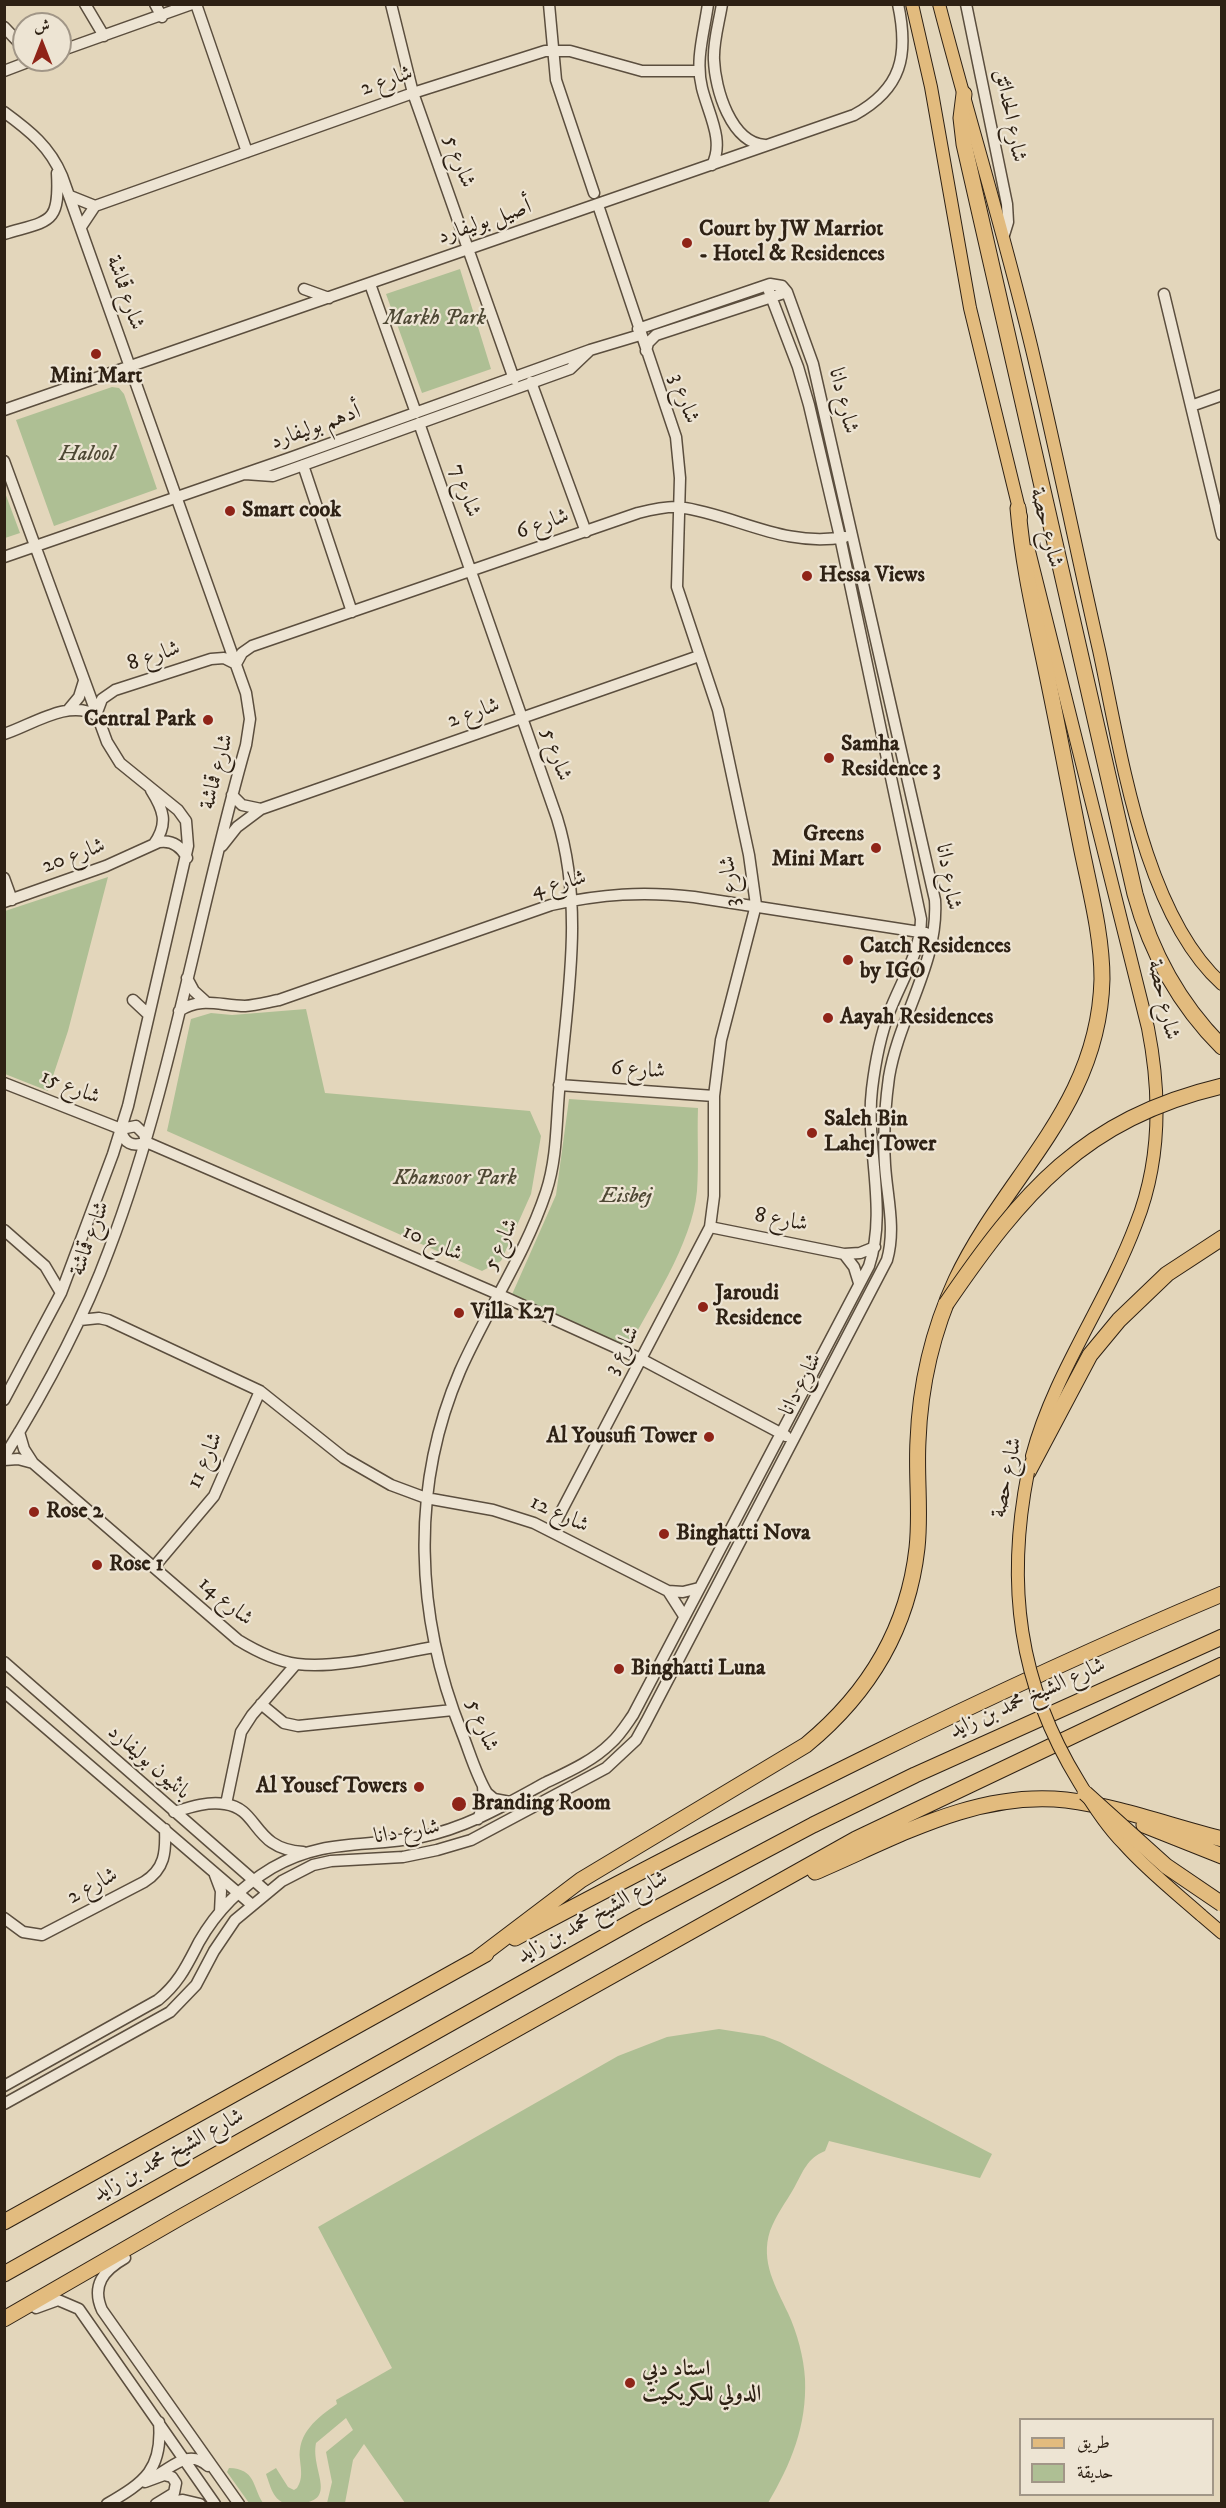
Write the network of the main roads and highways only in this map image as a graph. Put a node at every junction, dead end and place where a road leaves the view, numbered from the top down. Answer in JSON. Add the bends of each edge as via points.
{"nodes":[{"id":1,"x":912,"y":4,"type":"edge"},
{"id":2,"x":939,"y":4,"type":"edge"},
{"id":3,"x":963,"y":94,"type":"junction"},
{"id":4,"x":1018,"y":508,"type":"junction"},
{"id":5,"x":1221,"y":984,"type":"edge"},
{"id":6,"x":1221,"y":1047,"type":"edge"},
{"id":7,"x":1221,"y":1086,"type":"edge"},
{"id":8,"x":1221,"y":1238,"type":"edge"},
{"id":9,"x":946,"y":1305,"type":"junction"},
{"id":10,"x":1028,"y":1472,"type":"junction"},
{"id":11,"x":1221,"y":1594,"type":"edge"},
{"id":12,"x":1221,"y":1637,"type":"edge"},
{"id":13,"x":1221,"y":1665,"type":"edge"},
{"id":14,"x":1085,"y":1793,"type":"junction"},
{"id":15,"x":1108,"y":1809,"type":"junction"},
{"id":16,"x":1221,"y":1839,"type":"edge"},
{"id":17,"x":1221,"y":1856,"type":"edge"},
{"id":18,"x":752,"y":1900,"type":"junction"},
{"id":19,"x":1221,"y":1904,"type":"edge"},
{"id":20,"x":1221,"y":1934,"type":"edge"},
{"id":21,"x":478,"y":1958,"type":"junction"},
{"id":22,"x":4,"y":2222,"type":"edge"},
{"id":23,"x":151,"y":2234,"type":"junction"},
{"id":24,"x":4,"y":2274,"type":"edge"},
{"id":25,"x":4,"y":2310,"type":"edge"},
{"id":26,"x":4,"y":2319,"type":"edge"}],
"edges":[{"from":1,"to":4,"type":"main road","name":"شارع حصة","via":[[931,87],[970,308]]},
{"from":2,"to":3,"type":"main road","name":"شارع حصة"},
{"from":3,"to":5,"type":"main road","name":"شارع حصة","via":[[1034,358],[1129,785],[1151,865],[1174,922]]},
{"from":3,"to":6,"type":"highway","via":[[964,144],[1138,903],[1168,979],[1184,1005]]},
{"from":4,"to":9,"type":"highway","bridge":true,"via":[[1024,570],[1099,933],[1100,1003],[1084,1072],[1064,1112],[976,1243]]},
{"from":4,"to":10,"type":"main road","name":"شارع حصة","via":[[1148,1028],[1157,1093],[1154,1159],[1137,1223],[1057,1384]]},
{"from":7,"to":9,"type":"highway","bridge":true,"via":[[1137,1116],[1065,1161],[1019,1204]]},
{"from":8,"to":10,"type":"highway","via":[[1167,1274],[1119,1320],[1090,1355]]},
{"from":9,"to":21,"type":"highway","via":[[929,1359],[920,1415],[914,1570],[893,1637],[862,1689],[806,1745],[580,1880]]},
{"from":10,"to":14,"type":"main road","name":"شارع حصة","bridge":true,"via":[[1016,1555],[1022,1638],[1045,1719]]},
{"from":11,"to":21,"type":"highway","name":"شارع الشيخ محمد بن زايد","via":[[885,1746]]},
{"from":12,"to":24,"type":"highway","name":"شارع الشيخ محمد بن زايد","via":[[915,1775],[741,1863]]},
{"from":13,"to":18,"type":"highway","via":[[869,1833]]},
{"from":14,"to":19,"type":"highway","bridge":true,"via":[[1166,1866]]},
{"from":14,"to":20,"type":"main road","name":"شارع حصة","bridge":true,"via":[[1123,1844]]},
{"from":15,"to":16,"type":"highway"},
{"from":15,"to":17,"type":"highway"},
{"from":15,"to":18,"type":"highway","via":[[1044,1799],[979,1806],[938,1819]]},
{"from":18,"to":23,"type":"highway"},
{"from":21,"to":22,"type":"highway","name":"شارع الشيخ محمد بن زايد"},
{"from":23,"to":25,"type":"highway","via":[[98,2257]]},
{"from":23,"to":26,"type":"highway"}]}
